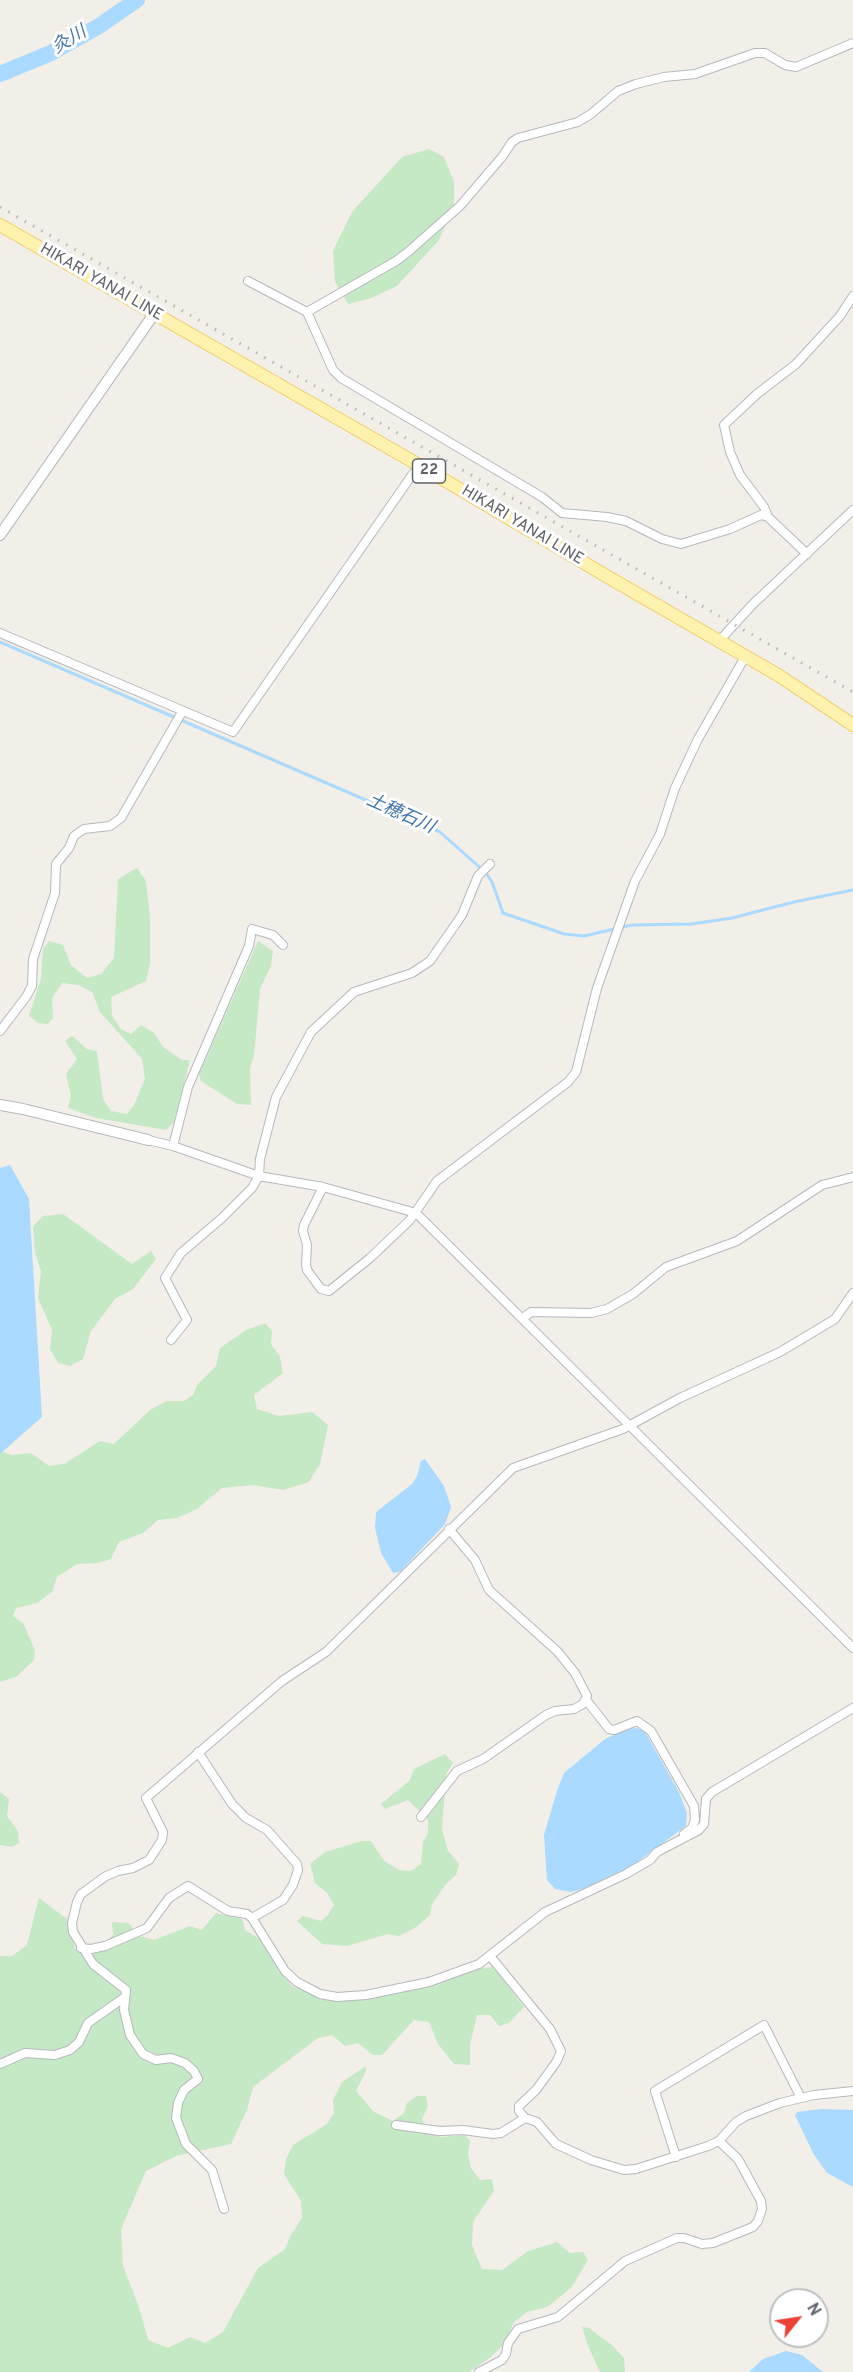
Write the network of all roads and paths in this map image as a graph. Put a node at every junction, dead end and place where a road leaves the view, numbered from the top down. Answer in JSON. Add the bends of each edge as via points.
{"nodes":[{"id":1,"x":853,"y":43,"type":"edge"},
{"id":2,"x":0,"y":225,"type":"edge"},
{"id":3,"x":248,"y":281,"type":"dead end"},
{"id":4,"x":853,"y":296,"type":"edge"},
{"id":5,"x":307,"y":312,"type":"junction"},
{"id":6,"x":154,"y":314,"type":"junction"},
{"id":7,"x":419,"y":465,"type":"junction"},
{"id":8,"x":853,"y":510,"type":"edge"},
{"id":9,"x":768,"y":517,"type":"junction"},
{"id":10,"x":0,"y":535,"type":"edge"},
{"id":11,"x":807,"y":554,"type":"junction"},
{"id":12,"x":0,"y":633,"type":"edge"},
{"id":13,"x":719,"y":641,"type":"junction"},
{"id":14,"x":745,"y":657,"type":"junction"},
{"id":15,"x":180,"y":716,"type":"junction"},
{"id":16,"x":853,"y":725,"type":"edge"},
{"id":17,"x":486,"y":867,"type":"dead end"},
{"id":18,"x":283,"y":945,"type":"dead end"},
{"id":19,"x":0,"y":1031,"type":"edge"},
{"id":20,"x":0,"y":1105,"type":"edge"},
{"id":21,"x":148,"y":1140,"type":"joint"},
{"id":22,"x":173,"y":1146,"type":"junction"},
{"id":23,"x":259,"y":1176,"type":"junction"},
{"id":24,"x":853,"y":1177,"type":"edge"},
{"id":25,"x":323,"y":1187,"type":"junction"},
{"id":26,"x":416,"y":1213,"type":"junction"},
{"id":27,"x":853,"y":1293,"type":"edge"},
{"id":28,"x":523,"y":1318,"type":"junction"},
{"id":29,"x":171,"y":1340,"type":"dead end"},
{"id":30,"x":630,"y":1426,"type":"junction"},
{"id":31,"x":449,"y":1529,"type":"junction"},
{"id":32,"x":853,"y":1648,"type":"edge"},
{"id":33,"x":586,"y":1701,"type":"junction"},
{"id":34,"x":853,"y":1707,"type":"edge"},
{"id":35,"x":198,"y":1752,"type":"junction"},
{"id":36,"x":421,"y":1816,"type":"dead end"},
{"id":37,"x":682,"y":1839,"type":"junction"},
{"id":38,"x":252,"y":1918,"type":"junction"},
{"id":39,"x":81,"y":1948,"type":"junction"},
{"id":40,"x":490,"y":1956,"type":"junction"},
{"id":41,"x":125,"y":1997,"type":"junction"},
{"id":42,"x":0,"y":2064,"type":"edge"},
{"id":43,"x":853,"y":2091,"type":"edge"},
{"id":44,"x":801,"y":2098,"type":"junction"},
{"id":45,"x":525,"y":2118,"type":"junction"},
{"id":46,"x":396,"y":2125,"type":"dead end"},
{"id":47,"x":718,"y":2141,"type":"junction"},
{"id":48,"x":676,"y":2157,"type":"junction"},
{"id":49,"x":224,"y":2209,"type":"dead end"},
{"id":50,"x":479,"y":2372,"type":"edge"}],
"edges":[{"from":1,"to":5,"type":"street","via":[[796,67],[765,53],[755,53],[695,74],[636,84],[618,91],[578,122],[518,138],[460,206],[408,252]]},
{"from":2,"to":6,"type":"main road","name":"HIKARI YANAI LINE","number":"22"},
{"from":3,"to":5,"type":"street"},
{"from":4,"to":9,"type":"street","via":[[796,364],[724,425],[740,475]]},
{"from":5,"to":9,"type":"street","via":[[333,370],[341,378],[542,497],[562,513],[626,521],[681,544],[761,515]]},
{"from":6,"to":7,"type":"main road","name":"HIKARI YANAI LINE","number":"22"},
{"from":6,"to":10,"type":"street"},
{"from":7,"to":13,"type":"main road","name":"HIKARI YANAI LINE","number":"22"},
{"from":7,"to":15,"type":"street","via":[[233,732]]},
{"from":8,"to":11,"type":"street"},
{"from":9,"to":11,"type":"street"},
{"from":11,"to":13,"type":"street"},
{"from":12,"to":15,"type":"street"},
{"from":13,"to":14,"type":"main road","name":"HIKARI YANAI LINE","number":"22"},
{"from":14,"to":16,"type":"main road","name":"HIKARI YANAI LINE","number":"22"},
{"from":14,"to":26,"type":"street","via":[[698,739],[675,788],[660,834],[635,881],[597,988],[576,1072],[560,1090],[437,1181]]},
{"from":15,"to":19,"type":"street","via":[[121,818],[110,826],[84,829],[74,836],[56,864],[55,893],[33,960],[32,986]]},
{"from":17,"to":23,"type":"street","via":[[475,881],[462,915],[430,961],[412,973],[354,992],[311,1032],[276,1097]]},
{"from":18,"to":22,"type":"street","via":[[273,935],[252,929],[249,946],[188,1087]]},
{"from":20,"to":21,"type":"street"},
{"from":21,"to":22,"type":"street"},
{"from":22,"to":23,"type":"street"},
{"from":23,"to":25,"type":"street"},
{"from":23,"to":29,"type":"street","via":[[222,1218],[181,1253],[165,1278],[186,1320]]},
{"from":24,"to":28,"type":"street","via":[[822,1185],[737,1241],[666,1267],[607,1309],[591,1313],[531,1312]]},
{"from":25,"to":26,"type":"street"},
{"from":25,"to":26,"type":"street","via":[[303,1231],[307,1270],[321,1289],[334,1289]]},
{"from":26,"to":28,"type":"street"},
{"from":27,"to":30,"type":"street","via":[[843,1310],[826,1326]]},
{"from":28,"to":30,"type":"street"},
{"from":30,"to":31,"type":"street","via":[[513,1468]]},
{"from":30,"to":32,"type":"street"},
{"from":31,"to":33,"type":"street","via":[[475,1560],[496,1599],[550,1645],[574,1673],[585,1690]]},
{"from":31,"to":35,"type":"street","via":[[326,1652],[292,1673]]},
{"from":33,"to":36,"type":"street","via":[[574,1709],[546,1715],[483,1759],[457,1771]]},
{"from":33,"to":37,"type":"street","via":[[609,1729],[637,1721],[651,1731],[694,1806],[695,1820]]},
{"from":34,"to":37,"type":"street","via":[[711,1792],[706,1799],[704,1824]]},
{"from":35,"to":38,"type":"street","via":[[232,1804],[267,1830],[297,1864],[293,1885],[283,1900]]},
{"from":35,"to":39,"type":"street","via":[[146,1798],[163,1832],[156,1852],[133,1868],[106,1876],[81,1894],[72,1923]]},
{"from":37,"to":40,"type":"street","via":[[626,1874],[545,1912]]},
{"from":38,"to":39,"type":"street","via":[[228,1911],[188,1886],[169,1898],[147,1928],[105,1946]]},
{"from":38,"to":40,"type":"street","via":[[285,1971],[306,1988],[337,1997],[429,1982],[479,1964]]},
{"from":39,"to":41,"type":"street","via":[[93,1964],[126,1990]]},
{"from":40,"to":45,"type":"street","via":[[550,2029],[561,2051],[536,2090],[519,2106]]},
{"from":41,"to":42,"type":"street","via":[[87,2023],[79,2042],[70,2050],[55,2055],[25,2053]]},
{"from":41,"to":49,"type":"street","via":[[130,2035],[143,2055],[184,2062],[198,2079],[184,2090],[176,2118],[186,2144],[212,2170]]},
{"from":43,"to":44,"type":"street"},
{"from":44,"to":47,"type":"street","via":[[746,2116]]},
{"from":44,"to":48,"type":"street","via":[[764,2025],[656,2091]]},
{"from":45,"to":46,"type":"street","via":[[493,2134]]},
{"from":45,"to":48,"type":"street","via":[[537,2122],[556,2144],[567,2150],[624,2170]]},
{"from":47,"to":48,"type":"street"},
{"from":47,"to":50,"type":"street","via":[[738,2159],[761,2201],[759,2221],[753,2227],[713,2243],[677,2238],[625,2262],[558,2317],[518,2329],[502,2360]]}]}
